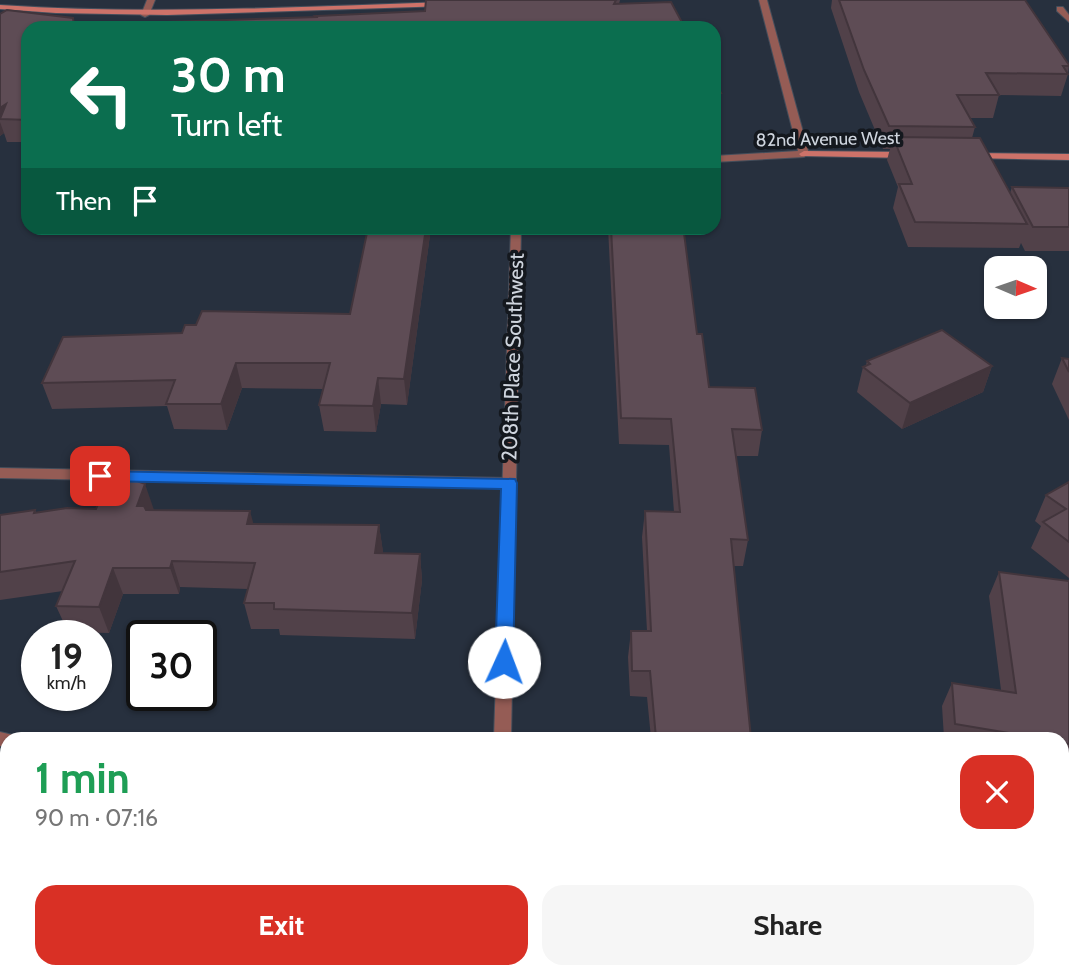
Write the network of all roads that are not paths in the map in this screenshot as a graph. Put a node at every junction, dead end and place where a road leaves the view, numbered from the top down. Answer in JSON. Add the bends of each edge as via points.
{"nodes":[{"id":1,"x":151,"y":0,"type":"edge"},
{"id":2,"x":763,"y":0,"type":"edge"},
{"id":3,"x":461,"y":3,"type":"edge"},
{"id":4,"x":0,"y":6,"type":"edge"},
{"id":5,"x":1060,"y":9,"type":"dead end"},
{"id":6,"x":145,"y":15,"type":"junction"},
{"id":7,"x":1069,"y":20,"type":"edge"},
{"id":8,"x":804,"y":154,"type":"junction"},
{"id":9,"x":915,"y":155,"type":"edge"},
{"id":10,"x":957,"y":156,"type":"edge"},
{"id":11,"x":1069,"y":157,"type":"edge"},
{"id":12,"x":721,"y":159,"type":"edge"},
{"id":13,"x":516,"y":235,"type":"edge"},
{"id":14,"x":0,"y":473,"type":"edge"},
{"id":15,"x":509,"y":483,"type":"junction"},
{"id":16,"x":502,"y":732,"type":"edge"}],
"edges":[{"from":1,"to":6,"type":"street"},
{"from":2,"to":8,"type":"street"},
{"from":3,"to":6,"type":"street"},
{"from":4,"to":6,"type":"street"},
{"from":5,"to":7,"type":"street"},
{"from":8,"to":9,"type":"street","name":"82nd Avenue West"},
{"from":8,"to":12,"type":"street","name":"82nd Avenue West"},
{"from":10,"to":11,"type":"street"},
{"from":13,"to":15,"type":"street","name":"208th Place Southwest"},
{"from":14,"to":15,"type":"street"},
{"from":15,"to":16,"type":"street","name":"208th Place Southwest"}]}
